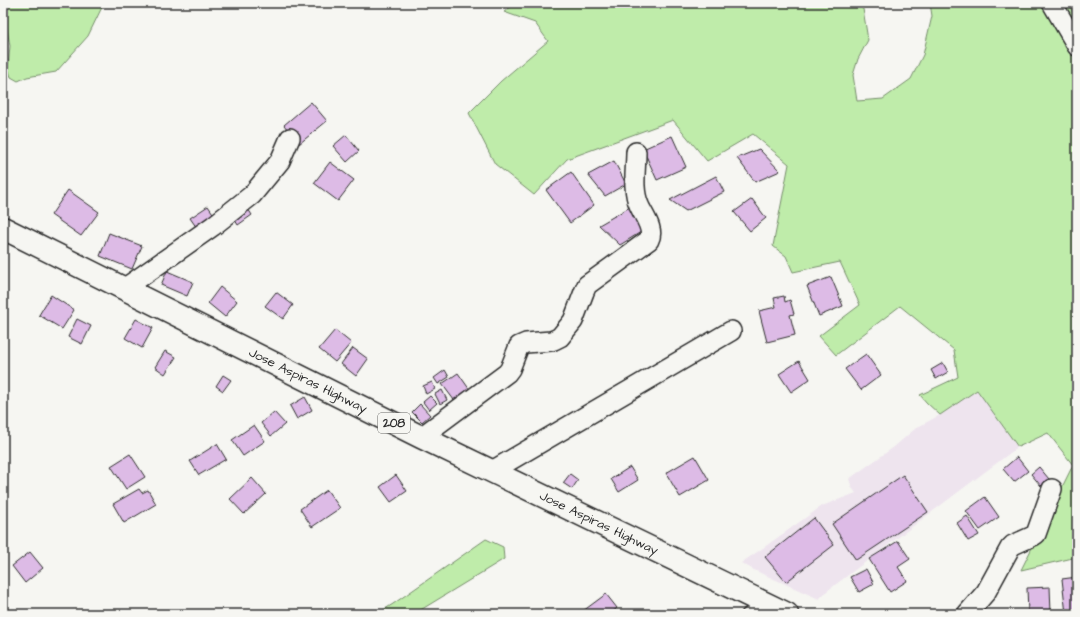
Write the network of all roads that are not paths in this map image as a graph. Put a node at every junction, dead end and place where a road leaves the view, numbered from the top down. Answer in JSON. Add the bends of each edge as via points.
{"nodes":[{"id":1,"x":1052,"y":3,"type":"edge"},
{"id":2,"x":1077,"y":46,"type":"edge"},
{"id":3,"x":290,"y":138,"type":"dead end"},
{"id":4,"x":636,"y":152,"type":"dead end"},
{"id":5,"x":3,"y":228,"type":"edge"},
{"id":6,"x":124,"y":288,"type":"junction"},
{"id":7,"x":731,"y":331,"type":"dead end"},
{"id":8,"x":421,"y":437,"type":"junction"},
{"id":9,"x":492,"y":471,"type":"junction"},
{"id":10,"x":1052,"y":489,"type":"dead end"},
{"id":11,"x":755,"y":608,"type":"edge"},
{"id":12,"x":787,"y":614,"type":"edge"},
{"id":13,"x":967,"y":614,"type":"edge"}],
"edges":[{"from":1,"to":2,"type":"street"},
{"from":3,"to":6,"type":"street","via":[[280,161],[252,195],[213,226]]},
{"from":4,"to":8,"type":"street","via":[[635,193],[650,228],[649,240],[587,285],[575,319],[560,336],[551,341],[519,346],[507,373]]},
{"from":5,"to":6,"type":"main road","name":"Jose Aspiras Highway","number":"208"},
{"from":6,"to":8,"type":"main road","name":"Jose Aspiras Highway","number":"208"},
{"from":7,"to":9,"type":"street"},
{"from":8,"to":9,"type":"main road","name":"Jose Aspiras Highway","number":"208"},
{"from":9,"to":11,"type":"main road","name":"Jose Aspiras Highway","number":"208"},
{"from":10,"to":13,"type":"street","via":[[1036,534],[1010,548],[986,592]]},
{"from":11,"to":12,"type":"main road","name":"Jose Aspiras Highway","number":"208"}]}
